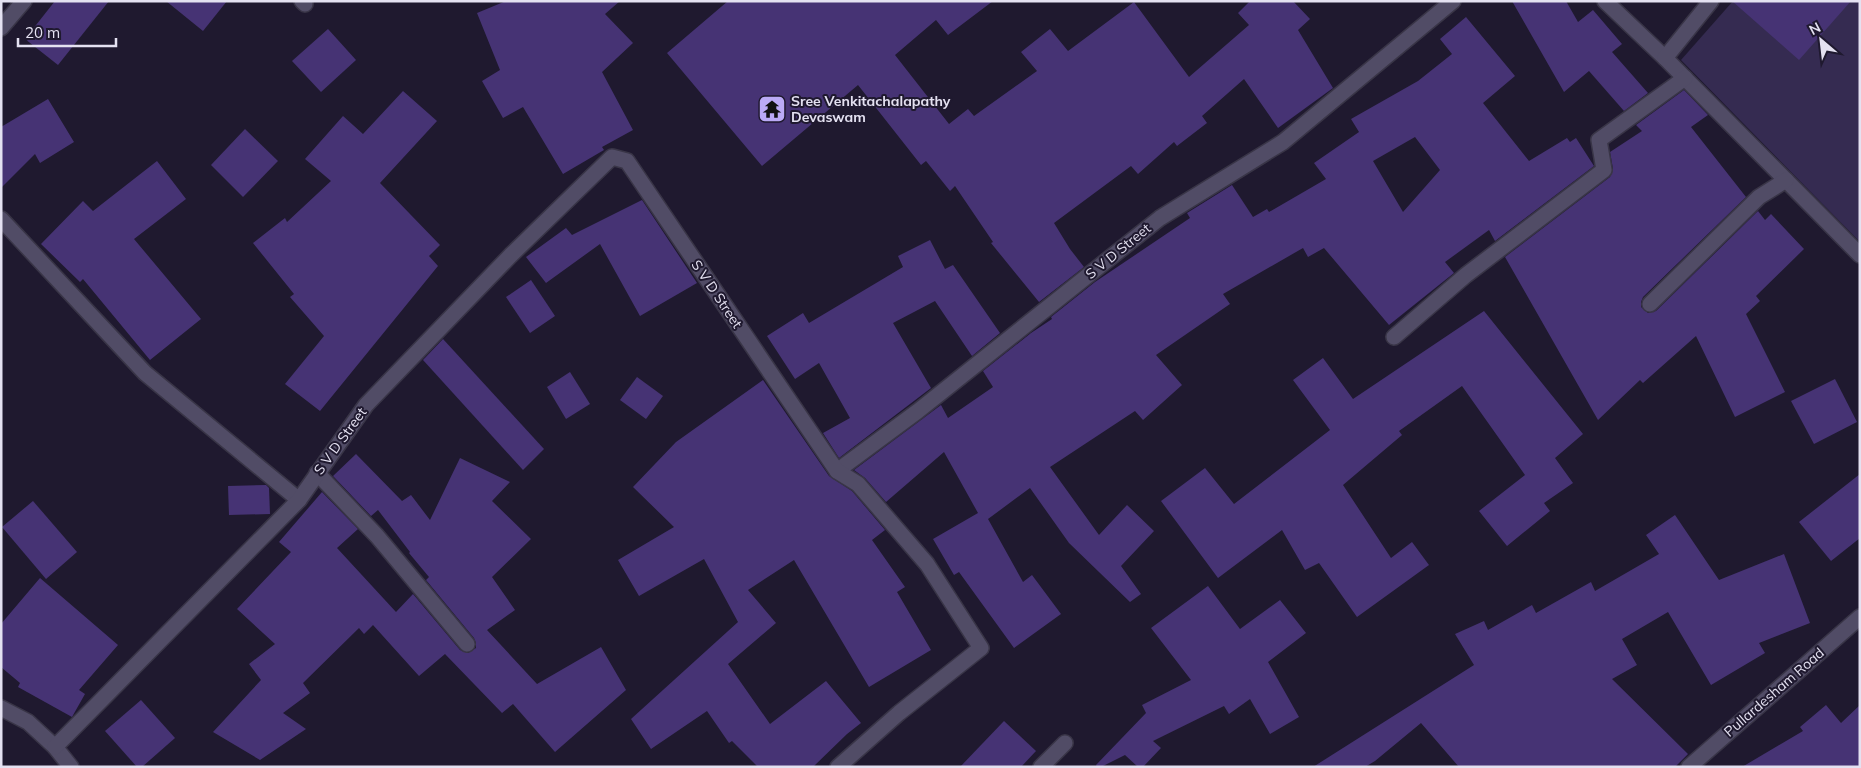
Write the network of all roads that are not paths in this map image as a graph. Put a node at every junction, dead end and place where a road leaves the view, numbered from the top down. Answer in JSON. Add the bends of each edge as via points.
{"nodes":[{"id":1,"x":24,"y":1,"type":"edge"},
{"id":2,"x":1453,"y":1,"type":"edge"},
{"id":3,"x":1605,"y":1,"type":"edge"},
{"id":4,"x":1711,"y":1,"type":"edge"},
{"id":5,"x":1,"y":28,"type":"edge"},
{"id":6,"x":1665,"y":58,"type":"junction"},
{"id":7,"x":1685,"y":78,"type":"junction"},
{"id":8,"x":1786,"y":180,"type":"junction"},
{"id":9,"x":1,"y":219,"type":"edge"},
{"id":10,"x":1860,"y":255,"type":"edge"},
{"id":11,"x":1650,"y":304,"type":"dead end"},
{"id":12,"x":1394,"y":338,"type":"dead end"},
{"id":13,"x":837,"y":470,"type":"junction"},
{"id":14,"x":317,"y":473,"type":"junction"},
{"id":15,"x":299,"y":500,"type":"junction"},
{"id":16,"x":1860,"y":617,"type":"edge"},
{"id":17,"x":467,"y":644,"type":"dead end"},
{"id":18,"x":1,"y":708,"type":"edge"},
{"id":19,"x":1065,"y":743,"type":"dead end"},
{"id":20,"x":55,"y":747,"type":"junction"},
{"id":21,"x":71,"y":767,"type":"edge"},
{"id":22,"x":838,"y":767,"type":"edge"},
{"id":23,"x":1041,"y":767,"type":"edge"},
{"id":24,"x":1689,"y":767,"type":"edge"}],
"edges":[{"from":1,"to":5,"type":"street"},
{"from":2,"to":13,"type":"street","name":"S V D Street","via":[[1283,142],[1160,218],[918,411]]},
{"from":3,"to":6,"type":"street"},
{"from":4,"to":6,"type":"street"},
{"from":6,"to":7,"type":"street"},
{"from":7,"to":8,"type":"street"},
{"from":7,"to":12,"type":"street","via":[[1599,140],[1604,170],[1466,275]]},
{"from":8,"to":10,"type":"street"},
{"from":8,"to":11,"type":"street","via":[[1759,197]]},
{"from":9,"to":15,"type":"street","via":[[145,373]]},
{"from":13,"to":14,"type":"street","name":"S V D Street","via":[[627,162],[612,157],[511,255],[366,405]]},
{"from":13,"to":22,"type":"street","via":[[858,484],[927,564],[981,648]]},
{"from":14,"to":15,"type":"street","name":"S V D Street"},
{"from":14,"to":17,"type":"street","via":[[377,536]]},
{"from":15,"to":20,"type":"street","name":"S V D Street"},
{"from":16,"to":24,"type":"street","name":"Pullardesham Road"},
{"from":18,"to":20,"type":"street","via":[[28,722]]},
{"from":19,"to":23,"type":"street"},
{"from":20,"to":21,"type":"street"}]}
